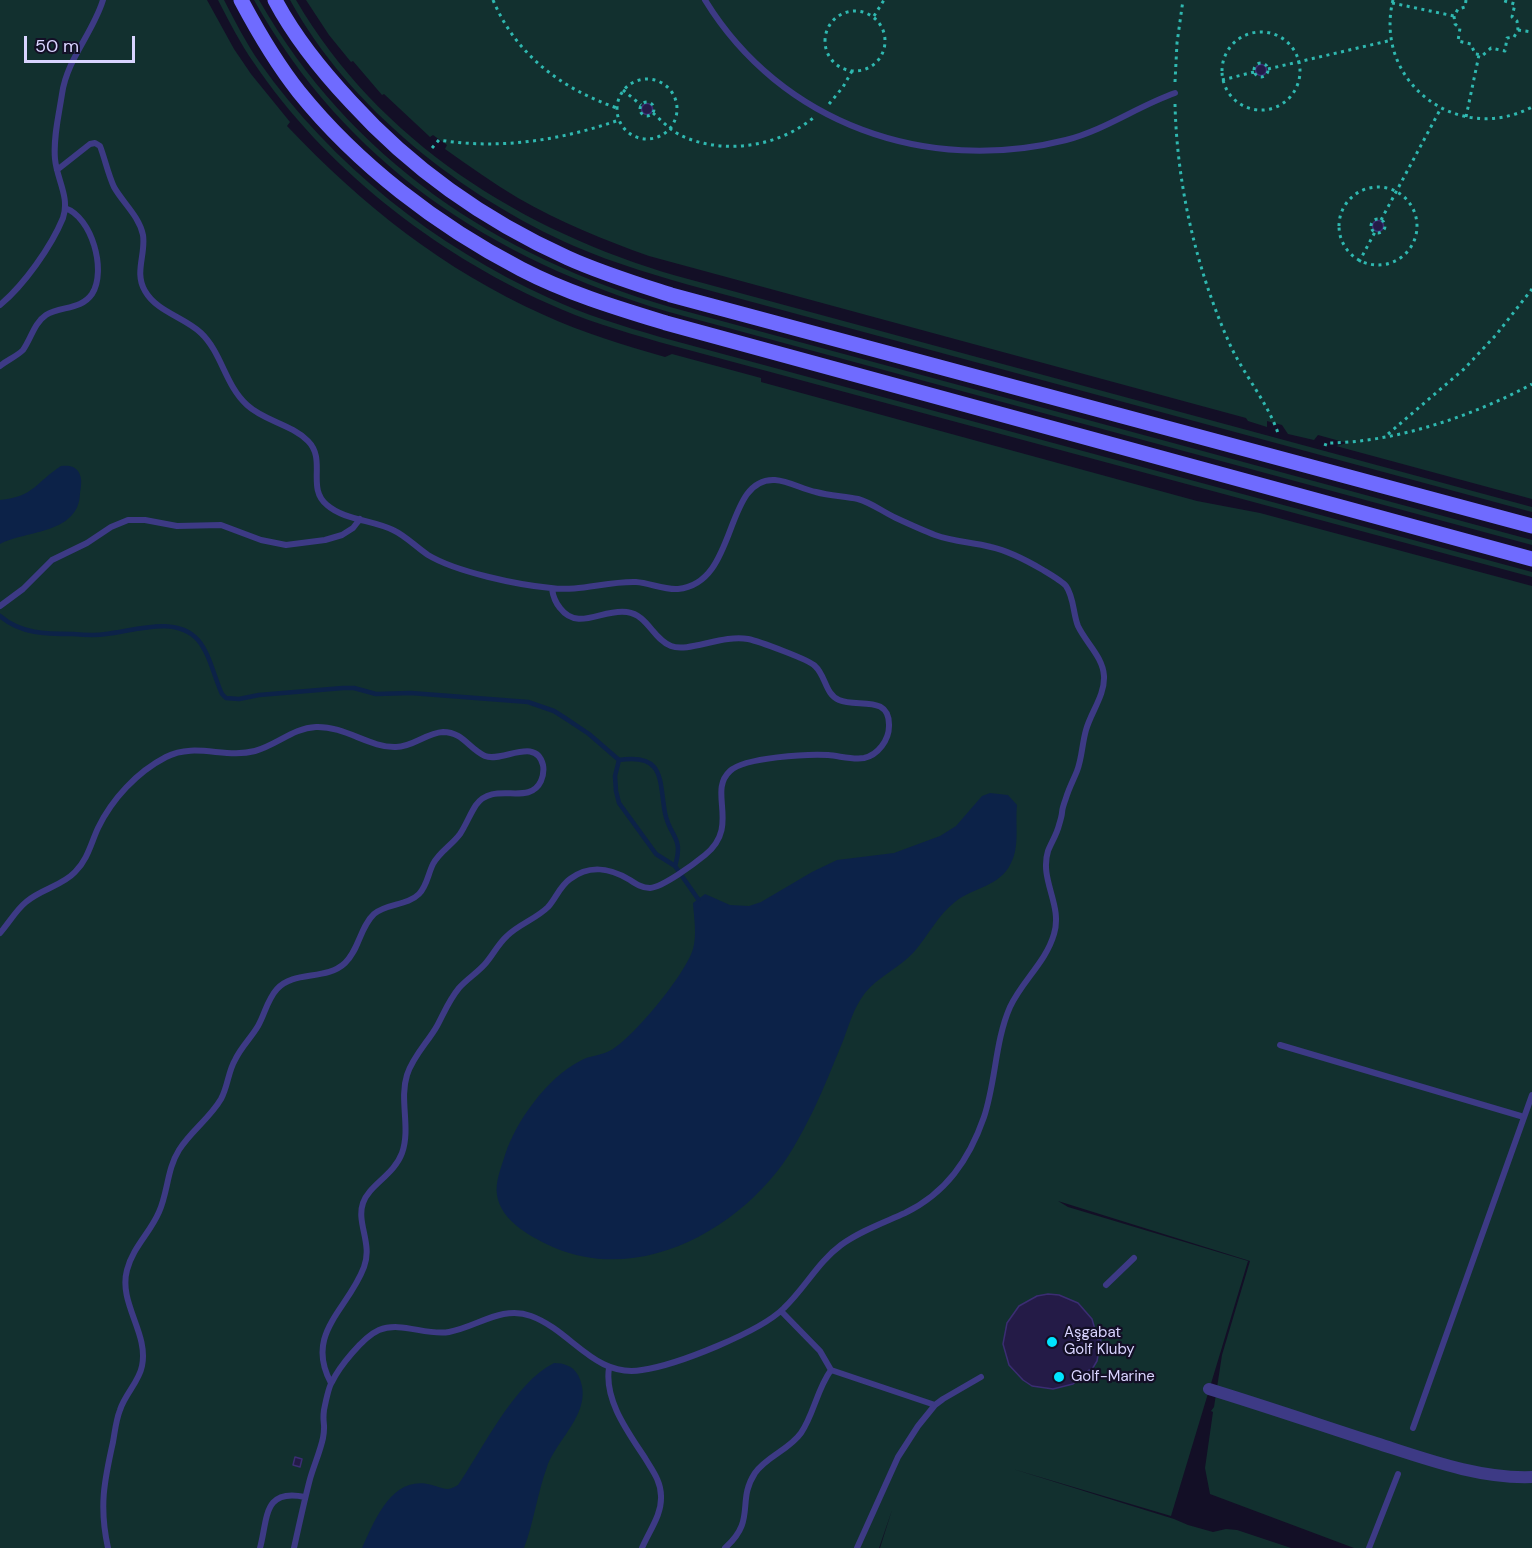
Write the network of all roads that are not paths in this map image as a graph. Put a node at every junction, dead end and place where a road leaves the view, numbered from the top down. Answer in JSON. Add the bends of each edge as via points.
{"nodes":[{"id":1,"x":103,"y":0,"type":"edge"},
{"id":2,"x":241,"y":0,"type":"edge"},
{"id":3,"x":275,"y":0,"type":"edge"},
{"id":4,"x":705,"y":0,"type":"edge"},
{"id":5,"x":1175,"y":93,"type":"road end"},
{"id":6,"x":57,"y":170,"type":"junction"},
{"id":7,"x":65,"y":208,"type":"junction"},
{"id":8,"x":0,"y":305,"type":"edge"},
{"id":9,"x":0,"y":366,"type":"edge"},
{"id":10,"x":360,"y":519,"type":"junction"},
{"id":11,"x":1532,"y":526,"type":"edge"},
{"id":12,"x":1532,"y":559,"type":"edge"},
{"id":13,"x":552,"y":589,"type":"junction"},
{"id":14,"x":0,"y":606,"type":"edge"},
{"id":15,"x":0,"y":933,"type":"edge"},
{"id":16,"x":1280,"y":1045,"type":"dead end"},
{"id":17,"x":1532,"y":1095,"type":"edge"},
{"id":18,"x":1524,"y":1117,"type":"junction"},
{"id":19,"x":1134,"y":1258,"type":"dead end"},
{"id":20,"x":1106,"y":1286,"type":"dead end"},
{"id":21,"x":781,"y":1311,"type":"junction"},
{"id":22,"x":609,"y":1368,"type":"junction"},
{"id":23,"x":831,"y":1370,"type":"junction"},
{"id":24,"x":981,"y":1377,"type":"dead end"},
{"id":25,"x":331,"y":1383,"type":"junction"},
{"id":26,"x":1209,"y":1389,"type":"dead end"},
{"id":27,"x":935,"y":1405,"type":"junction"},
{"id":28,"x":1413,"y":1428,"type":"dead end"},
{"id":29,"x":1398,"y":1474,"type":"dead end"},
{"id":30,"x":1532,"y":1477,"type":"edge"},
{"id":31,"x":305,"y":1497,"type":"junction"},
{"id":32,"x":108,"y":1548,"type":"edge"},
{"id":33,"x":260,"y":1548,"type":"edge"},
{"id":34,"x":294,"y":1548,"type":"edge"},
{"id":35,"x":642,"y":1548,"type":"edge"},
{"id":36,"x":725,"y":1548,"type":"edge"},
{"id":37,"x":857,"y":1548,"type":"edge"},
{"id":38,"x":1370,"y":1548,"type":"edge"}],
"edges":[{"from":1,"to":6,"type":"lane","via":[[66,79],[55,150]]},
{"from":2,"to":12,"type":"street","via":[[285,73],[347,144],[459,234],[556,285],[666,323]]},
{"from":3,"to":11,"type":"street","via":[[306,50],[335,86],[418,167],[507,227],[568,258],[671,295]]},
{"from":4,"to":5,"type":"lane","via":[[729,33],[788,91],[853,128],[900,141],[948,150],[998,151],[1045,144],[1088,133]]},
{"from":6,"to":7,"type":"lane"},
{"from":6,"to":10,"type":"lane","via":[[90,144],[100,146],[111,179],[142,233],[140,279],[146,293],[206,338],[244,403],[311,443],[318,460],[320,498],[332,509]]},
{"from":7,"to":8,"type":"lane","via":[[58,228],[32,270]]},
{"from":7,"to":9,"type":"lane","via":[[76,214],[92,239],[97,264],[94,289],[80,304],[45,316],[22,350]]},
{"from":10,"to":13,"type":"lane","via":[[390,528],[424,553],[452,566]]},
{"from":10,"to":14,"type":"lane","via":[[342,535],[286,545],[217,525],[177,526],[129,520],[52,561]]},
{"from":13,"to":21,"type":"lane","via":[[631,582],[674,589],[689,586],[706,575],[720,556],[749,491],[760,482],[776,480],[819,494],[863,501],[935,535],[999,549],[1026,560],[1068,588],[1078,626],[1102,667],[1104,685],[1046,857],[1046,873],[1057,911],[1056,929],[1044,957],[1007,1015],[988,1102],[966,1158],[946,1185],[924,1202],[836,1249]]},
{"from":13,"to":25,"type":"lane","via":[[556,603],[569,617],[579,620],[628,612],[642,618],[675,648],[733,638],[751,640],[812,663],[836,699],[876,704],[886,712],[887,735],[882,747],[869,757],[812,755],[754,761],[729,771],[722,785],[724,819],[718,840],[708,853],[649,888],[613,871],[588,870],[575,875],[548,908],[508,934],[488,961],[463,984],[408,1073],[404,1092],[405,1142],[397,1165],[362,1204],[366,1261],[322,1344],[323,1367]]},
{"from":15,"to":32,"type":"lane","via":[[29,899],[79,867],[102,820],[122,793],[155,764],[180,752],[253,752],[314,727],[397,747],[432,734],[448,733],[462,737],[488,757],[500,758],[524,750],[537,755],[542,762],[542,778],[537,787],[520,793],[490,794],[481,799],[457,837],[436,858],[421,892],[373,915],[344,964],[326,974],[286,981],[277,989],[235,1059],[218,1104],[176,1156],[160,1209],[131,1257],[125,1278],[126,1297],[143,1357],[139,1376],[120,1409],[104,1479],[103,1515]]},
{"from":16,"to":18,"type":"lane"},
{"from":17,"to":18,"type":"lane"},
{"from":18,"to":28,"type":"lane"},
{"from":19,"to":20,"type":"lane"},
{"from":21,"to":22,"type":"lane","via":[[732,1339],[677,1361],[638,1371]]},
{"from":21,"to":23,"type":"lane","via":[[820,1351]]},
{"from":22,"to":25,"type":"lane","via":[[543,1322],[514,1312],[446,1333],[393,1327],[378,1330],[361,1344]]},
{"from":22,"to":35,"type":"lane","via":[[610,1389],[618,1413],[660,1488],[659,1512]]},
{"from":23,"to":27,"type":"lane"},
{"from":23,"to":36,"type":"lane","via":[[800,1434],[756,1472],[748,1490],[742,1529]]},
{"from":24,"to":27,"type":"lane"},
{"from":25,"to":31,"type":"lane","via":[[324,1408],[322,1442]]},
{"from":26,"to":30,"type":"street","via":[[1477,1473]]},
{"from":27,"to":37,"type":"lane","via":[[898,1457]]},
{"from":29,"to":38,"type":"lane"},
{"from":31,"to":33,"type":"lane","via":[[286,1495],[272,1502]]},
{"from":31,"to":34,"type":"lane"}]}
